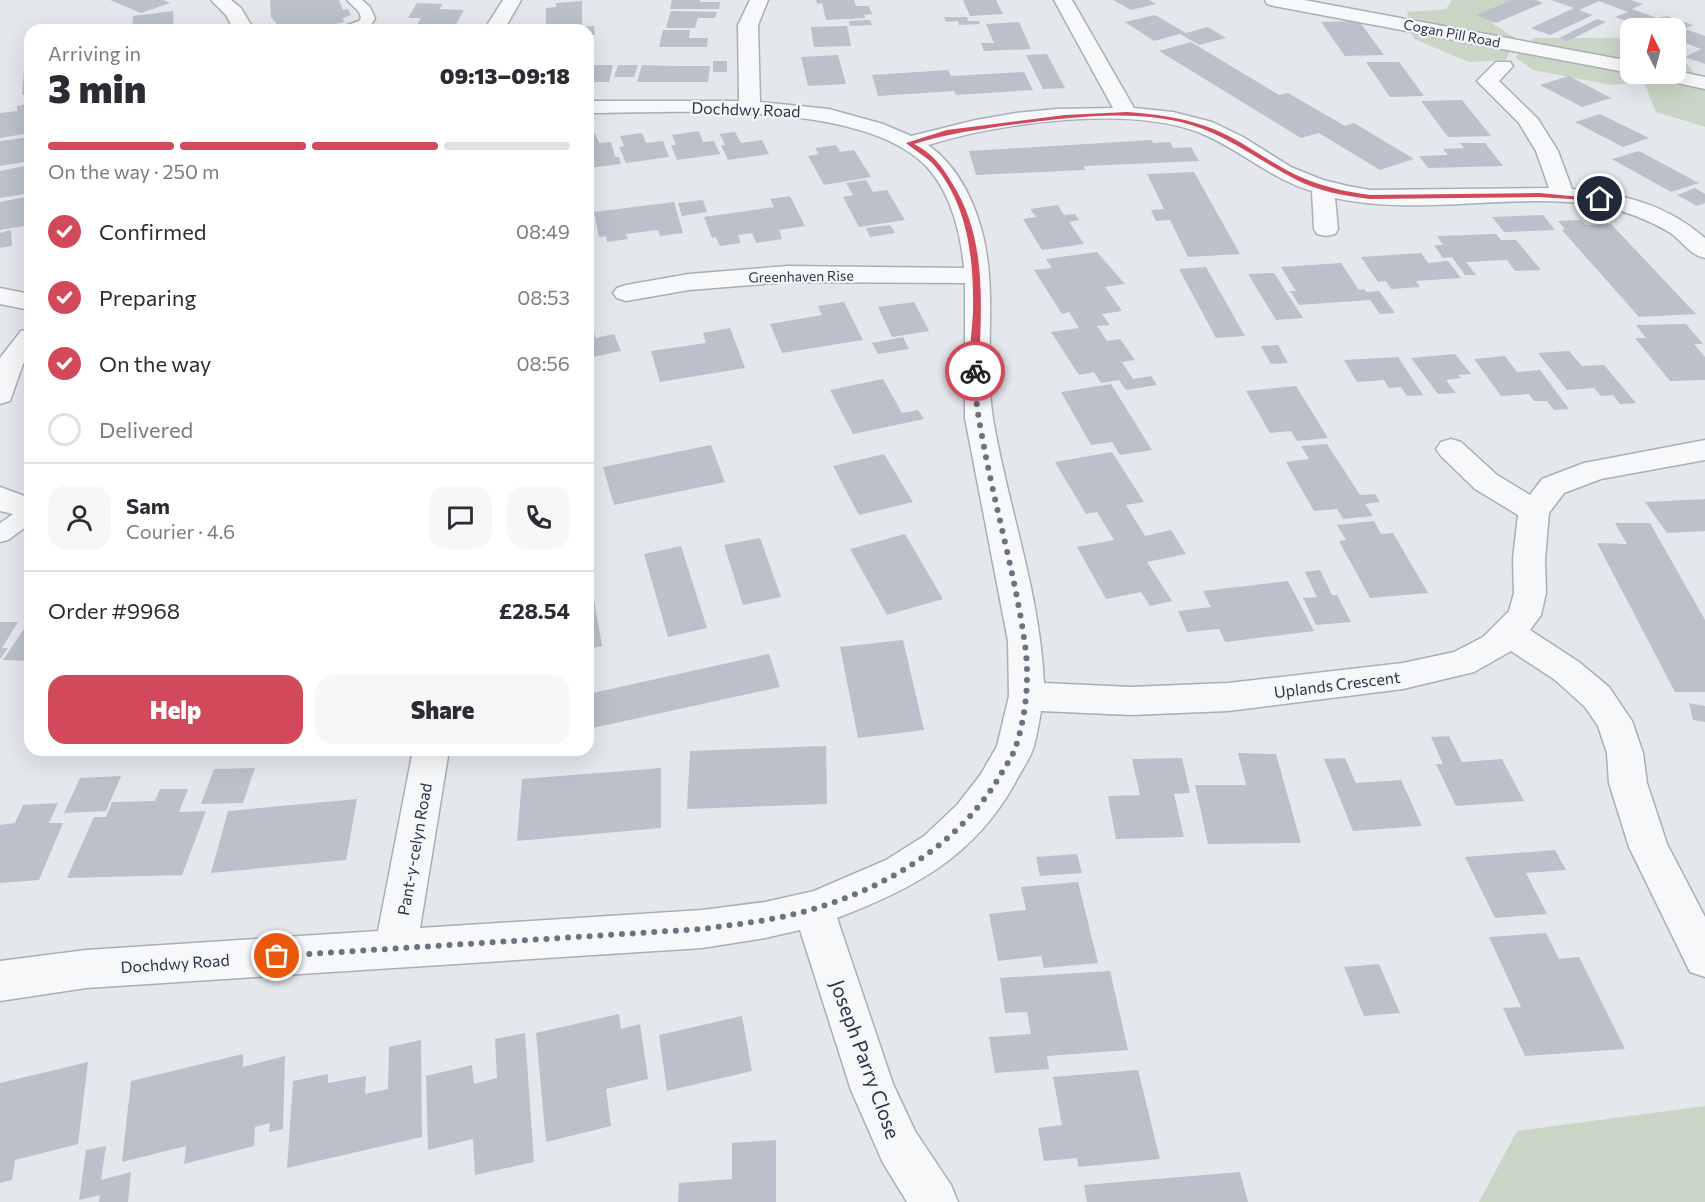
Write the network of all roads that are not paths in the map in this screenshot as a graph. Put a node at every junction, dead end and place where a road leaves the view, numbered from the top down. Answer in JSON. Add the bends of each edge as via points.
{"nodes":[{"id":1,"x":220,"y":0,"type":"edge"},
{"id":2,"x":354,"y":0,"type":"edge"},
{"id":3,"x":512,"y":0,"type":"edge"},
{"id":4,"x":759,"y":0,"type":"edge"},
{"id":5,"x":1063,"y":0,"type":"edge"},
{"id":6,"x":1274,"y":0,"type":"edge"},
{"id":7,"x":241,"y":24,"type":"edge"},
{"id":8,"x":365,"y":24,"type":"edge"},
{"id":9,"x":498,"y":24,"type":"edge"},
{"id":10,"x":1620,"y":65,"type":"edge"},
{"id":11,"x":1503,"y":66,"type":"dead end"},
{"id":12,"x":1686,"y":79,"type":"edge"},
{"id":13,"x":1705,"y":83,"type":"edge"},
{"id":14,"x":594,"y":107,"type":"edge"},
{"id":15,"x":750,"y":108,"type":"junction"},
{"id":16,"x":1127,"y":114,"type":"junction"},
{"id":17,"x":909,"y":143,"type":"junction"},
{"id":18,"x":1323,"y":188,"type":"junction"},
{"id":19,"x":1563,"y":195,"type":"junction"},
{"id":20,"x":1705,"y":222,"type":"edge"},
{"id":21,"x":1679,"y":228,"type":"junction"},
{"id":22,"x":1326,"y":229,"type":"dead end"},
{"id":23,"x":1705,"y":251,"type":"edge"},
{"id":24,"x":978,"y":276,"type":"junction"},
{"id":25,"x":626,"y":293,"type":"dead end"},
{"id":26,"x":0,"y":296,"type":"edge"},
{"id":27,"x":24,"y":301,"type":"edge"},
{"id":28,"x":24,"y":345,"type":"edge"},
{"id":29,"x":0,"y":395,"type":"edge"},
{"id":30,"x":1451,"y":449,"type":"dead end"},
{"id":31,"x":1705,"y":450,"type":"edge"},
{"id":32,"x":0,"y":497,"type":"edge"},
{"id":33,"x":24,"y":507,"type":"edge"},
{"id":34,"x":1534,"y":511,"type":"junction"},
{"id":35,"x":24,"y":517,"type":"edge"},
{"id":36,"x":0,"y":534,"type":"edge"},
{"id":37,"x":1509,"y":633,"type":"junction"},
{"id":38,"x":1027,"y":696,"type":"junction"},
{"id":39,"x":430,"y":756,"type":"edge"},
{"id":40,"x":814,"y":909,"type":"junction"},
{"id":41,"x":396,"y":947,"type":"junction"},
{"id":42,"x":1705,"y":958,"type":"edge"},
{"id":43,"x":0,"y":981,"type":"edge"},
{"id":44,"x":934,"y":1202,"type":"edge"}],
"edges":[{"from":1,"to":7,"type":"street"},
{"from":2,"to":8,"type":"lane","via":[[368,18]]},
{"from":3,"to":9,"type":"street"},
{"from":4,"to":15,"type":"street","via":[[748,25]]},
{"from":5,"to":16,"type":"street"},
{"from":6,"to":10,"type":"street","name":"Cogan Pill Road"},
{"from":11,"to":19,"type":"street","via":[[1487,81],[1527,119],[1547,151]]},
{"from":12,"to":13,"type":"street"},
{"from":14,"to":15,"type":"street","name":"Dochdwy Road"},
{"from":15,"to":17,"type":"street","name":"Dochdwy Road","via":[[782,108],[849,119]]},
{"from":16,"to":17,"type":"street","via":[[1065,116],[979,126]]},
{"from":16,"to":18,"type":"street","via":[[1204,127],[1248,148],[1282,171]]},
{"from":17,"to":24,"type":"street","name":"Dochdwy Road","via":[[938,165],[961,202]]},
{"from":18,"to":19,"type":"street","via":[[1370,197]]},
{"from":18,"to":22,"type":"street"},
{"from":19,"to":21,"type":"street","via":[[1643,209]]},
{"from":20,"to":21,"type":"street"},
{"from":21,"to":23,"type":"street"},
{"from":24,"to":25,"type":"street","name":"Greenhaven Rise","via":[[788,274],[688,282]]},
{"from":24,"to":38,"type":"street","name":"Dochdwy Road","via":[[975,384],[991,483],[1025,641]]},
{"from":26,"to":27,"type":"street"},
{"from":28,"to":29,"type":"street","via":[[10,363]]},
{"from":30,"to":34,"type":"street","via":[[1486,482]]},
{"from":31,"to":34,"type":"street","via":[[1595,470],[1553,486]]},
{"from":32,"to":33,"type":"street"},
{"from":34,"to":37,"type":"street","name":"Uplands Crescent","via":[[1530,593],[1524,615]]},
{"from":35,"to":36,"type":"lane"},
{"from":37,"to":38,"type":"street","name":"Uplands Crescent","via":[[1495,646],[1462,663],[1403,676],[1228,697],[1131,701]]},
{"from":37,"to":42,"type":"street","via":[[1567,671],[1597,697],[1614,721],[1648,847]]},
{"from":38,"to":40,"type":"street","name":"Dochdwy Road","via":[[1016,748],[970,816],[938,848],[900,872]]},
{"from":39,"to":41,"type":"street","name":"Pant-y-celyn Road"},
{"from":40,"to":41,"type":"street","name":"Dochdwy Road","via":[[702,929]]},
{"from":40,"to":44,"type":"street","name":"Joseph Parry Close","via":[[873,1090],[899,1147]]},
{"from":41,"to":43,"type":"street","name":"Dochdwy Road","via":[[86,969]]}]}
